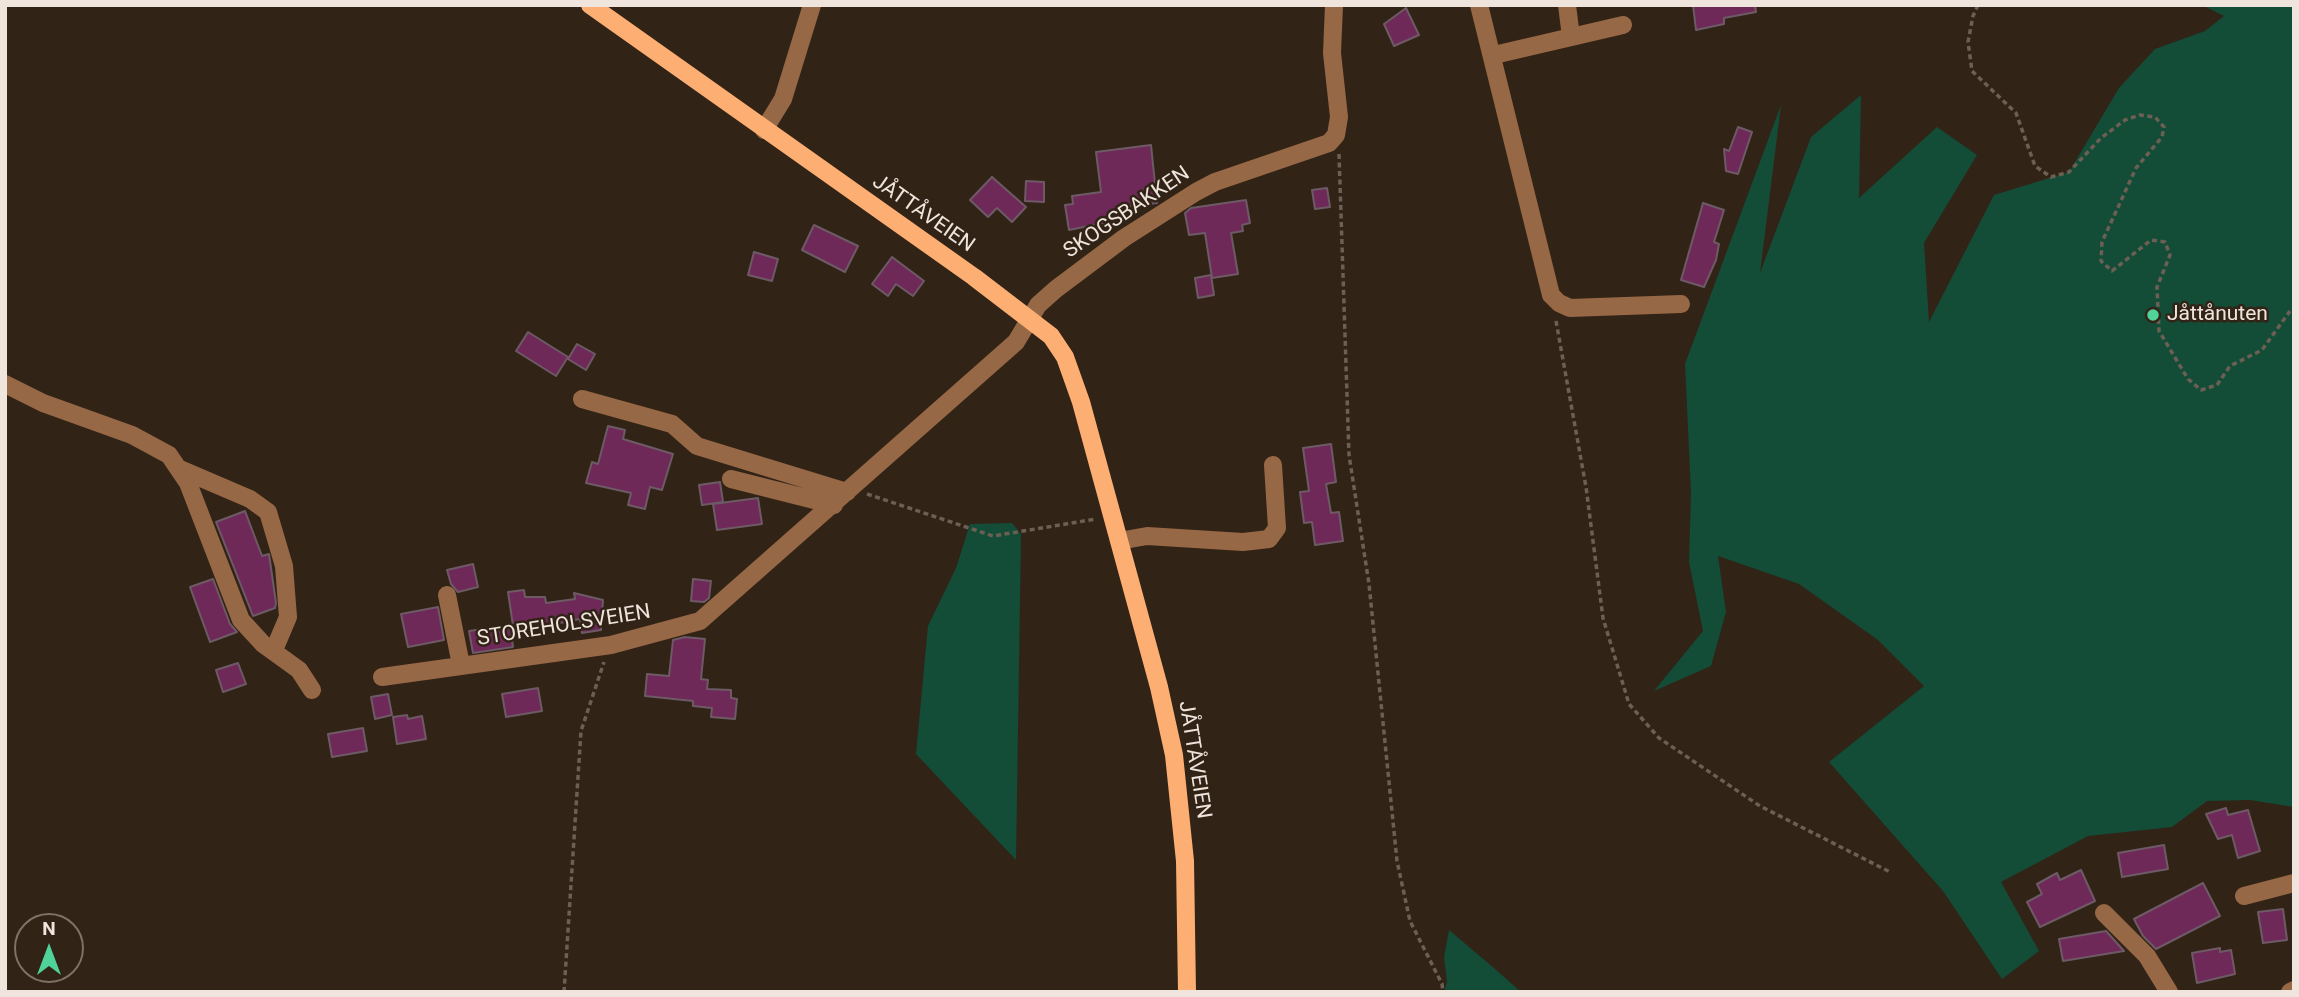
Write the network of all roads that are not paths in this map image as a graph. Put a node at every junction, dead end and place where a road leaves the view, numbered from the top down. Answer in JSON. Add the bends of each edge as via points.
{"nodes":[{"id":1,"x":590,"y":5,"type":"edge"},
{"id":2,"x":813,"y":5,"type":"edge"},
{"id":3,"x":1334,"y":5,"type":"edge"},
{"id":4,"x":1479,"y":5,"type":"edge"},
{"id":5,"x":1567,"y":5,"type":"edge"},
{"id":6,"x":1622,"y":25,"type":"dead end"},
{"id":7,"x":1571,"y":37,"type":"junction"},
{"id":8,"x":1493,"y":55,"type":"junction"},
{"id":9,"x":764,"y":130,"type":"junction"},
{"id":10,"x":1681,"y":304,"type":"dead end"},
{"id":11,"x":1030,"y":320,"type":"junction"},
{"id":12,"x":5,"y":383,"type":"edge"},
{"id":13,"x":582,"y":399,"type":"dead end"},
{"id":14,"x":1273,"y":466,"type":"dead end"},
{"id":15,"x":180,"y":469,"type":"junction"},
{"id":16,"x":731,"y":479,"type":"dead end"},
{"id":17,"x":844,"y":495,"type":"junction"},
{"id":18,"x":1119,"y":541,"type":"junction"},
{"id":19,"x":447,"y":595,"type":"dead end"},
{"id":20,"x":274,"y":650,"type":"junction"},
{"id":21,"x":461,"y":665,"type":"junction"},
{"id":22,"x":382,"y":677,"type":"dead end"},
{"id":23,"x":312,"y":690,"type":"dead end"},
{"id":24,"x":2294,"y":883,"type":"edge"},
{"id":25,"x":2244,"y":896,"type":"dead end"},
{"id":26,"x":2104,"y":913,"type":"dead end"},
{"id":27,"x":1187,"y":992,"type":"edge"},
{"id":28,"x":2169,"y":992,"type":"edge"}],
"edges":[{"from":1,"to":9,"type":"main road","name":"JÅTTÅVEIEN"},
{"from":2,"to":9,"type":"street","via":[[783,99]]},
{"from":3,"to":11,"type":"street","name":"SKOGSBAKKEN","via":[[1336,135],[1320,147],[1196,192],[1124,237],[1056,289],[1038,305]]},
{"from":4,"to":8,"type":"street"},
{"from":5,"to":7,"type":"street"},
{"from":6,"to":7,"type":"street"},
{"from":7,"to":8,"type":"street"},
{"from":8,"to":10,"type":"street","via":[[1551,295],[1570,308]]},
{"from":9,"to":11,"type":"main road","name":"JÅTTÅVEIEN"},
{"from":11,"to":17,"type":"street","name":"STOREHOLSVEIEN","via":[[1016,342]]},
{"from":11,"to":18,"type":"main road","name":"JÅTTÅVEIEN","via":[[1051,336],[1065,357]]},
{"from":12,"to":15,"type":"street","via":[[43,403],[138,438],[169,455]]},
{"from":13,"to":17,"type":"street","via":[[672,424],[696,446]]},
{"from":14,"to":18,"type":"street","via":[[1277,528],[1269,539],[1147,537]]},
{"from":15,"to":20,"type":"street","via":[[242,620]]},
{"from":15,"to":20,"type":"street","via":[[250,499],[268,512],[284,566],[288,617]]},
{"from":16,"to":17,"type":"street"},
{"from":17,"to":21,"type":"street","name":"STOREHOLSVEIEN","via":[[700,621],[611,645]]},
{"from":18,"to":27,"type":"main road","name":"JÅTTÅVEIEN","via":[[1174,755],[1185,861]]},
{"from":19,"to":21,"type":"street"},
{"from":20,"to":23,"type":"street","via":[[299,670]]},
{"from":21,"to":22,"type":"street","name":"STOREHOLSVEIEN"},
{"from":24,"to":25,"type":"street"},
{"from":26,"to":28,"type":"street","via":[[2160,973]]}]}
